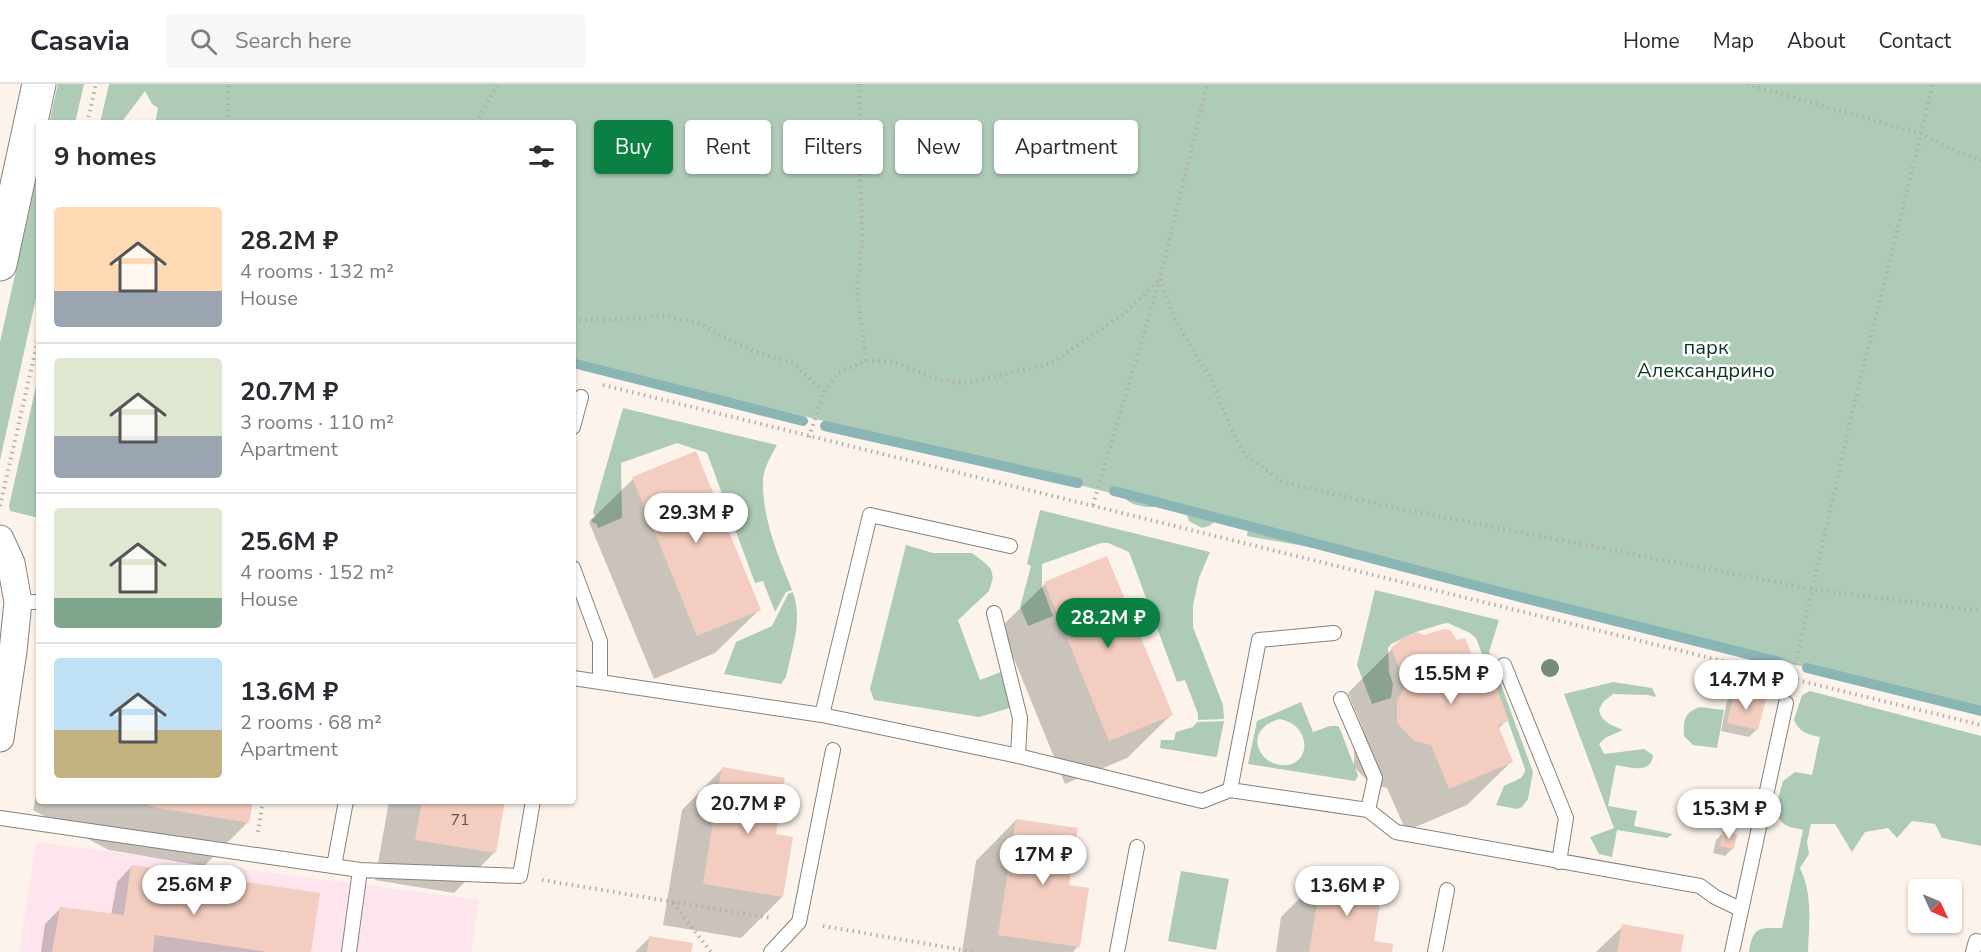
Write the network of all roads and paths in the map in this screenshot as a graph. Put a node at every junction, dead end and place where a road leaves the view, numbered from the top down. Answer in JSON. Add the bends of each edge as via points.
{"nodes":[{"id":1,"x":39,"y":84,"type":"edge"},
{"id":2,"x":96,"y":84,"type":"edge"},
{"id":3,"x":229,"y":84,"type":"edge"},
{"id":4,"x":498,"y":84,"type":"edge"},
{"id":5,"x":859,"y":84,"type":"edge"},
{"id":6,"x":1208,"y":84,"type":"edge"},
{"id":7,"x":1747,"y":84,"type":"edge"},
{"id":8,"x":1933,"y":84,"type":"edge"},
{"id":9,"x":88,"y":120,"type":"edge"},
{"id":10,"x":227,"y":120,"type":"edge"},
{"id":11,"x":478,"y":120,"type":"edge"},
{"id":12,"x":1921,"y":134,"type":"junction"},
{"id":13,"x":1981,"y":160,"type":"edge"},
{"id":14,"x":0,"y":264,"type":"edge"},
{"id":15,"x":1160,"y":279,"type":"junction"},
{"id":16,"x":576,"y":320,"type":"edge"},
{"id":17,"x":36,"y":348,"type":"edge"},
{"id":18,"x":866,"y":361,"type":"junction"},
{"id":19,"x":596,"y":384,"type":"dead end"},
{"id":20,"x":824,"y":392,"type":"junction"},
{"id":21,"x":581,"y":397,"type":"dead end"},
{"id":22,"x":576,"y":416,"type":"edge"},
{"id":23,"x":809,"y":437,"type":"junction"},
{"id":24,"x":1093,"y":505,"type":"junction"},
{"id":25,"x":0,"y":506,"type":"edge"},
{"id":26,"x":0,"y":539,"type":"edge"},
{"id":27,"x":1010,"y":546,"type":"dead end"},
{"id":28,"x":576,"y":576,"type":"edge"},
{"id":29,"x":1811,"y":589,"type":"junction"},
{"id":30,"x":28,"y":602,"type":"edge"},
{"id":31,"x":1981,"y":611,"type":"edge"},
{"id":32,"x":994,"y":613,"type":"dead end"},
{"id":33,"x":1334,"y":633,"type":"dead end"},
{"id":34,"x":1504,"y":665,"type":"dead end"},
{"id":35,"x":576,"y":678,"type":"edge"},
{"id":36,"x":1792,"y":679,"type":"junction"},
{"id":37,"x":600,"y":682,"type":"junction"},
{"id":38,"x":1341,"y":699,"type":"dead end"},
{"id":39,"x":1786,"y":703,"type":"dead end"},
{"id":40,"x":822,"y":715,"type":"junction"},
{"id":41,"x":1981,"y":725,"type":"edge"},
{"id":42,"x":0,"y":738,"type":"edge"},
{"id":43,"x":833,"y":750,"type":"dead end"},
{"id":44,"x":1018,"y":756,"type":"junction"},
{"id":45,"x":1230,"y":790,"type":"junction"},
{"id":46,"x":263,"y":804,"type":"edge"},
{"id":47,"x":345,"y":804,"type":"edge"},
{"id":48,"x":532,"y":804,"type":"edge"},
{"id":49,"x":1368,"y":810,"type":"junction"},
{"id":50,"x":0,"y":818,"type":"edge"},
{"id":51,"x":257,"y":841,"type":"dead end"},
{"id":52,"x":1137,"y":847,"type":"dead end"},
{"id":53,"x":1559,"y":862,"type":"junction"},
{"id":54,"x":334,"y":866,"type":"junction"},
{"id":55,"x":360,"y":870,"type":"junction"},
{"id":56,"x":520,"y":876,"type":"junction"},
{"id":57,"x":1447,"y":890,"type":"dead end"},
{"id":58,"x":672,"y":903,"type":"junction"},
{"id":59,"x":1740,"y":909,"type":"junction"},
{"id":60,"x":799,"y":922,"type":"junction"},
{"id":61,"x":1981,"y":942,"type":"edge"},
{"id":62,"x":349,"y":952,"type":"edge"},
{"id":63,"x":711,"y":952,"type":"edge"},
{"id":64,"x":771,"y":952,"type":"edge"},
{"id":65,"x":974,"y":952,"type":"edge"},
{"id":66,"x":1117,"y":952,"type":"edge"},
{"id":67,"x":1435,"y":952,"type":"edge"},
{"id":68,"x":1732,"y":952,"type":"edge"},
{"id":69,"x":1973,"y":952,"type":"edge"}],
"edges":[{"from":1,"to":14,"type":"main road"},
{"from":2,"to":9,"type":"path"},
{"from":3,"to":10,"type":"path"},
{"from":4,"to":11,"type":"path"},
{"from":5,"to":18,"type":"path","via":[[862,243],[857,292]]},
{"from":6,"to":15,"type":"path"},
{"from":7,"to":12,"type":"path"},
{"from":8,"to":12,"type":"path"},
{"from":12,"to":13,"type":"path"},
{"from":12,"to":29,"type":"path"},
{"from":15,"to":18,"type":"path","via":[[1122,315],[1050,364],[966,383],[939,380],[891,361]]},
{"from":15,"to":24,"type":"path"},
{"from":15,"to":29,"type":"path","via":[[1176,322],[1212,381],[1244,453],[1282,482]]},
{"from":16,"to":20,"type":"path","via":[[661,315],[701,324],[756,352],[793,363]]},
{"from":17,"to":25,"type":"path"},
{"from":18,"to":20,"type":"path","via":[[838,373]]},
{"from":19,"to":23,"type":"path"},
{"from":20,"to":23,"type":"path"},
{"from":21,"to":22,"type":"lane"},
{"from":23,"to":24,"type":"path"},
{"from":24,"to":36,"type":"path"},
{"from":26,"to":30,"type":"street"},
{"from":27,"to":40,"type":"lane","via":[[870,515]]},
{"from":28,"to":37,"type":"lane","via":[[600,641]]},
{"from":29,"to":31,"type":"path"},
{"from":29,"to":36,"type":"path"},
{"from":30,"to":42,"type":"street","via":[[13,651]]},
{"from":32,"to":44,"type":"lane","via":[[1020,718]]},
{"from":33,"to":45,"type":"lane","via":[[1259,640]]},
{"from":34,"to":53,"type":"lane","via":[[1566,818]]},
{"from":35,"to":37,"type":"lane"},
{"from":36,"to":41,"type":"path"},
{"from":37,"to":40,"type":"lane"},
{"from":38,"to":49,"type":"lane","via":[[1375,778]]},
{"from":39,"to":59,"type":"lane"},
{"from":40,"to":44,"type":"lane"},
{"from":43,"to":60,"type":"lane"},
{"from":44,"to":45,"type":"lane","via":[[1202,801]]},
{"from":45,"to":49,"type":"lane"},
{"from":46,"to":51,"type":"path"},
{"from":47,"to":54,"type":"lane"},
{"from":48,"to":56,"type":"lane"},
{"from":49,"to":53,"type":"lane","via":[[1396,832]]},
{"from":50,"to":54,"type":"lane"},
{"from":52,"to":66,"type":"lane"},
{"from":53,"to":59,"type":"lane","via":[[1700,886]]},
{"from":54,"to":55,"type":"lane"},
{"from":55,"to":56,"type":"lane"},
{"from":55,"to":62,"type":"lane"},
{"from":56,"to":58,"type":"path"},
{"from":57,"to":67,"type":"lane"},
{"from":58,"to":60,"type":"path"},
{"from":58,"to":63,"type":"path"},
{"from":59,"to":68,"type":"lane"},
{"from":60,"to":64,"type":"lane"},
{"from":60,"to":65,"type":"path"},
{"from":61,"to":69,"type":"lane","via":[[1976,941]]}]}
